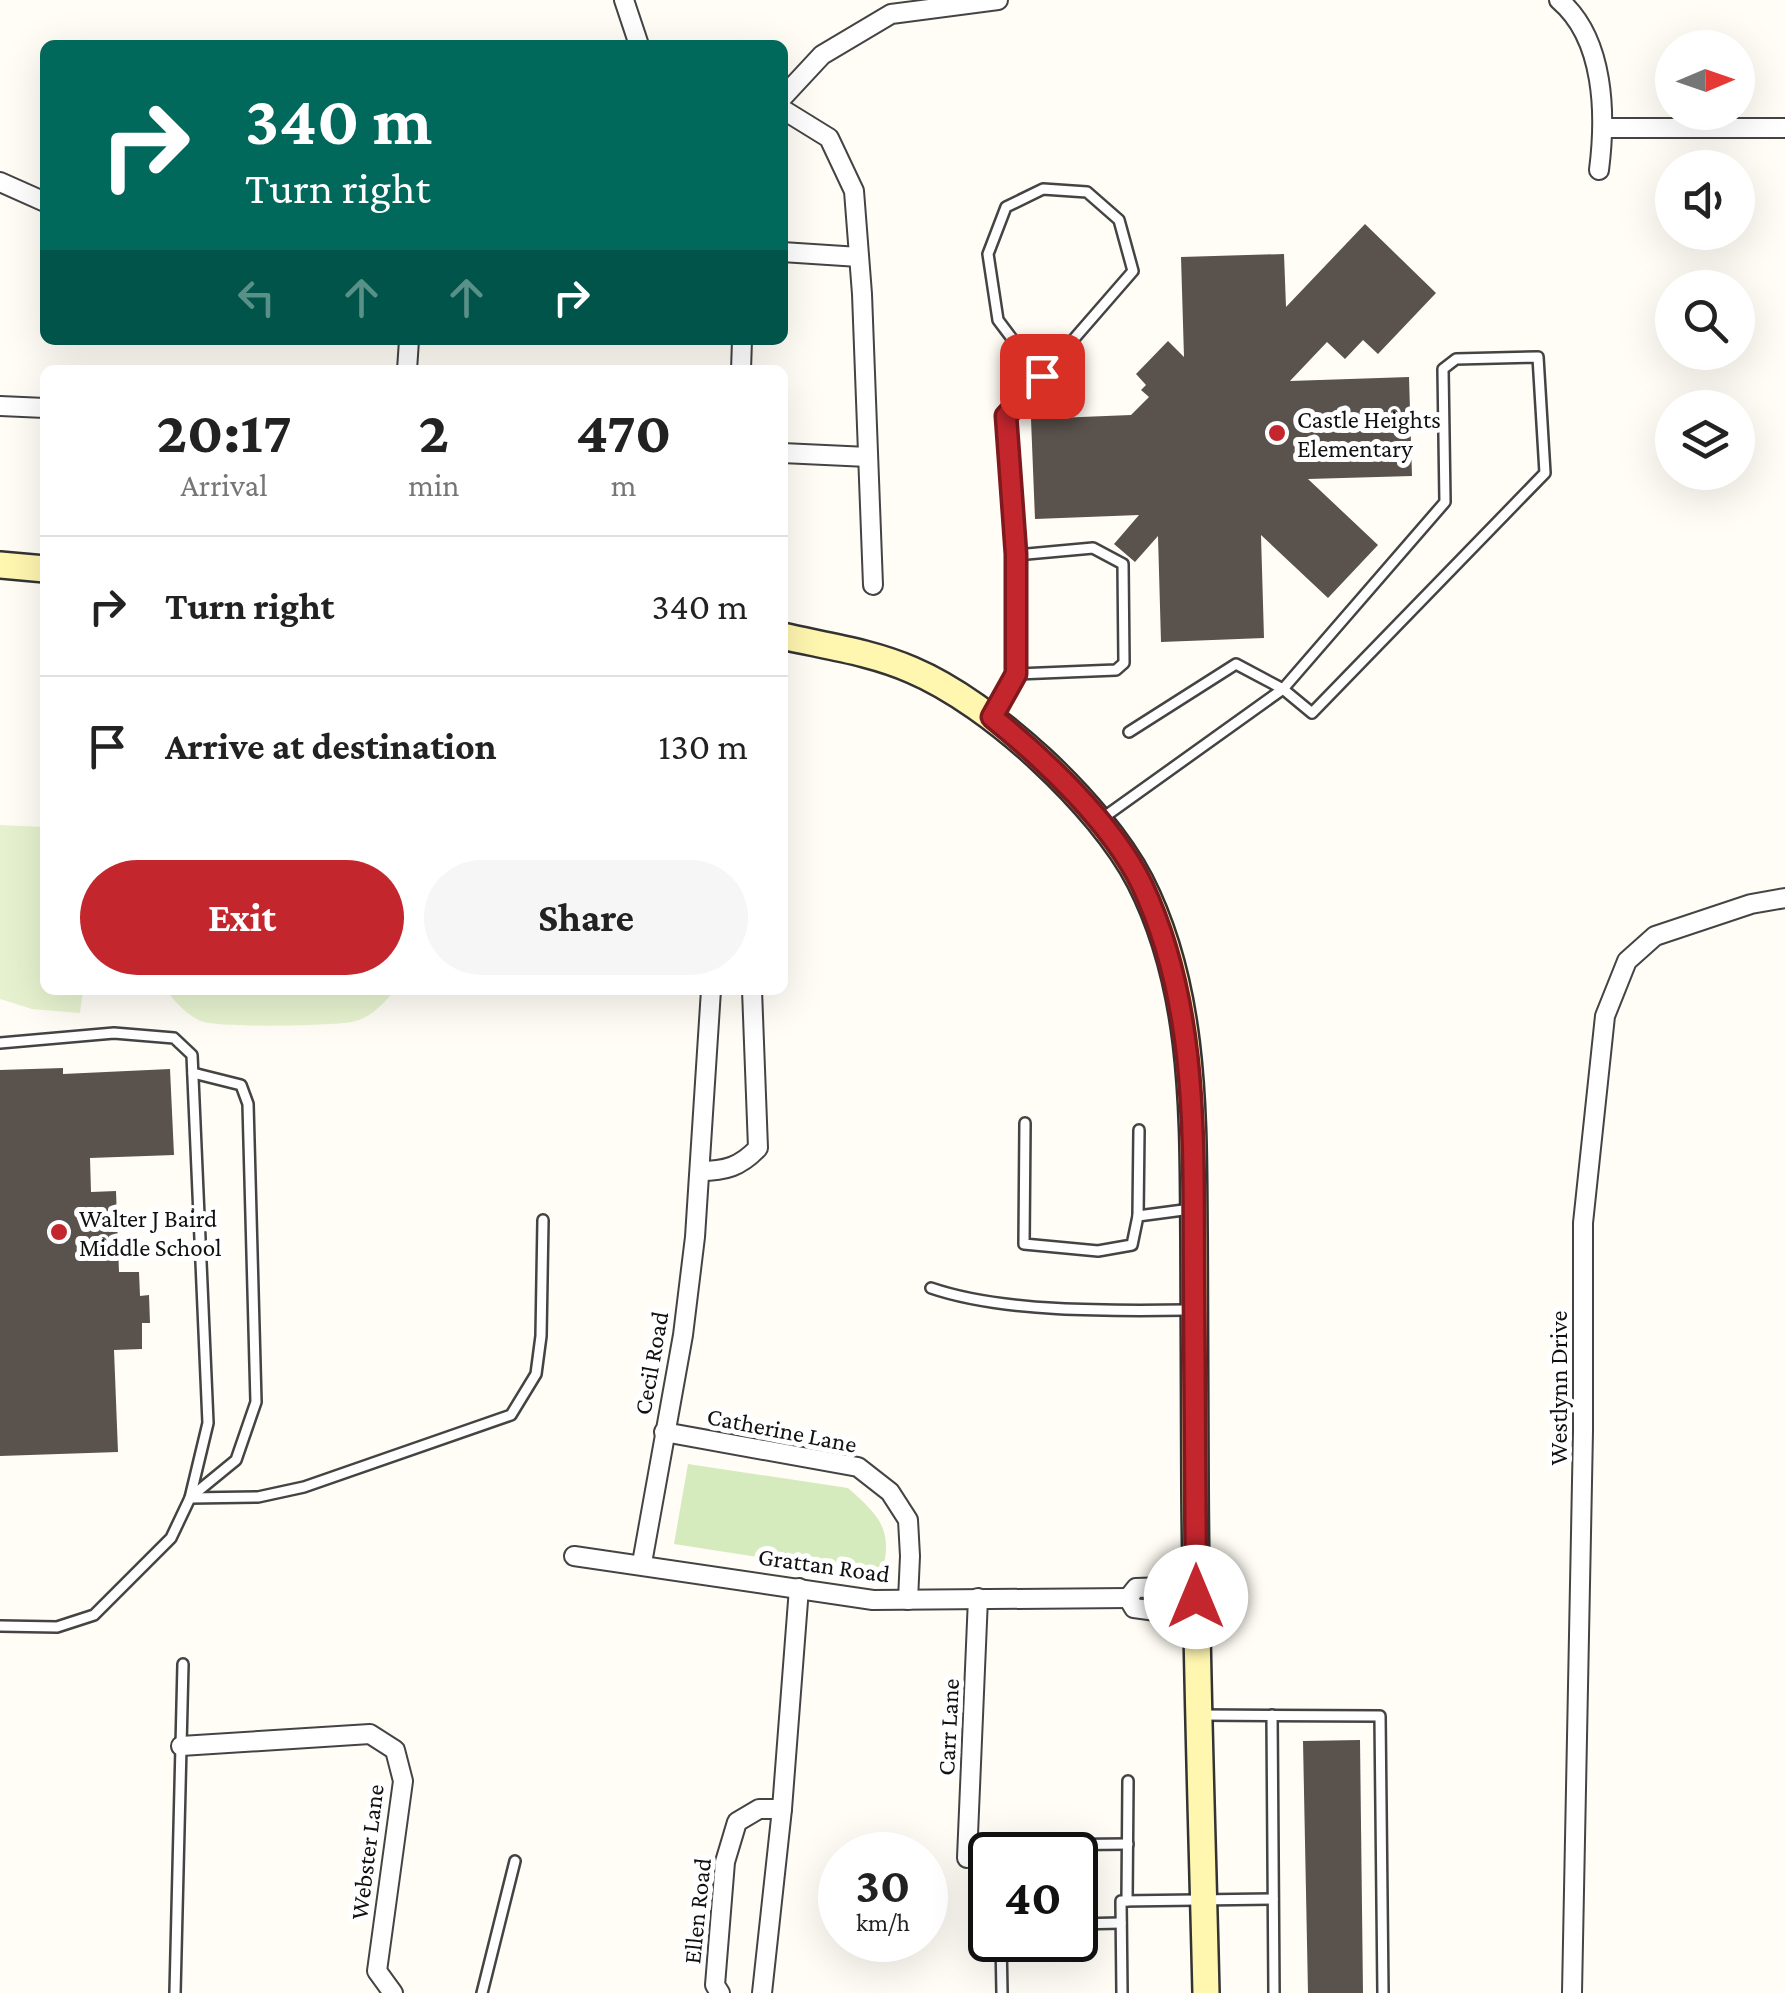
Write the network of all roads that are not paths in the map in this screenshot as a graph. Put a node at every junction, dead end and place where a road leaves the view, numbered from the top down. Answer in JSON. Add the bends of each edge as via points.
{"nodes":[{"id":1,"x":624,"y":0,"type":"edge"},
{"id":2,"x":877,"y":0,"type":"edge"},
{"id":3,"x":998,"y":0,"type":"edge"},
{"id":4,"x":1559,"y":0,"type":"edge"},
{"id":5,"x":879,"y":21,"type":"junction"},
{"id":6,"x":638,"y":40,"type":"edge"},
{"id":7,"x":788,"y":91,"type":"edge"},
{"id":8,"x":788,"y":114,"type":"edge"},
{"id":9,"x":1604,"y":128,"type":"junction"},
{"id":10,"x":1785,"y":128,"type":"edge"},
{"id":11,"x":1599,"y":170,"type":"dead end"},
{"id":12,"x":0,"y":182,"type":"edge"},
{"id":13,"x":40,"y":200,"type":"edge"},
{"id":14,"x":788,"y":252,"type":"edge"},
{"id":15,"x":859,"y":257,"type":"junction"},
{"id":16,"x":1042,"y":376,"type":"junction"},
{"id":17,"x":0,"y":406,"type":"edge"},
{"id":18,"x":40,"y":408,"type":"edge"},
{"id":19,"x":788,"y":453,"type":"edge"},
{"id":20,"x":868,"y":457,"type":"junction"},
{"id":21,"x":1016,"y":554,"type":"junction"},
{"id":22,"x":0,"y":565,"type":"edge"},
{"id":23,"x":40,"y":569,"type":"edge"},
{"id":24,"x":873,"y":585,"type":"dead end"},
{"id":25,"x":788,"y":637,"type":"edge"},
{"id":26,"x":1016,"y":674,"type":"junction"},
{"id":27,"x":1283,"y":689,"type":"junction"},
{"id":28,"x":992,"y":717,"type":"junction"},
{"id":29,"x":1129,"y":732,"type":"dead end"},
{"id":30,"x":1097,"y":822,"type":"junction"},
{"id":31,"x":1785,"y":898,"type":"edge"},
{"id":32,"x":712,"y":995,"type":"edge"},
{"id":33,"x":752,"y":995,"type":"edge"},
{"id":34,"x":0,"y":1043,"type":"edge"},
{"id":35,"x":193,"y":1073,"type":"junction"},
{"id":36,"x":1025,"y":1123,"type":"dead end"},
{"id":37,"x":1139,"y":1130,"type":"dead end"},
{"id":38,"x":700,"y":1170,"type":"junction"},
{"id":39,"x":1194,"y":1208,"type":"junction"},
{"id":40,"x":1138,"y":1216,"type":"junction"},
{"id":41,"x":542,"y":1220,"type":"dead end"},
{"id":42,"x":930,"y":1288,"type":"dead end"},
{"id":43,"x":1194,"y":1310,"type":"junction"},
{"id":44,"x":664,"y":1432,"type":"junction"},
{"id":45,"x":190,"y":1498,"type":"junction"},
{"id":46,"x":574,"y":1556,"type":"dead end"},
{"id":47,"x":642,"y":1564,"type":"junction"},
{"id":48,"x":799,"y":1588,"type":"junction"},
{"id":49,"x":1196,"y":1597,"type":"junction"},
{"id":50,"x":978,"y":1598,"type":"junction"},
{"id":51,"x":908,"y":1600,"type":"junction"},
{"id":52,"x":0,"y":1626,"type":"edge"},
{"id":53,"x":183,"y":1664,"type":"dead end"},
{"id":54,"x":1198,"y":1715,"type":"junction"},
{"id":55,"x":1272,"y":1716,"type":"junction"},
{"id":56,"x":181,"y":1746,"type":"junction"},
{"id":57,"x":1128,"y":1781,"type":"dead end"},
{"id":58,"x":782,"y":1809,"type":"junction"},
{"id":59,"x":1098,"y":1844,"type":"edge"},
{"id":60,"x":1128,"y":1844,"type":"junction"},
{"id":61,"x":967,"y":1858,"type":"dead end"},
{"id":62,"x":515,"y":1860,"type":"dead end"},
{"id":63,"x":1272,"y":1899,"type":"junction"},
{"id":64,"x":1203,"y":1900,"type":"junction"},
{"id":65,"x":1128,"y":1901,"type":"junction"},
{"id":66,"x":1121,"y":1923,"type":"junction"},
{"id":67,"x":1098,"y":1924,"type":"edge"},
{"id":68,"x":1001,"y":1962,"type":"edge"},
{"id":69,"x":175,"y":1993,"type":"edge"},
{"id":70,"x":393,"y":1993,"type":"edge"},
{"id":71,"x":482,"y":1993,"type":"edge"},
{"id":72,"x":720,"y":1993,"type":"edge"},
{"id":73,"x":762,"y":1993,"type":"edge"},
{"id":74,"x":1002,"y":1993,"type":"edge"},
{"id":75,"x":1122,"y":1993,"type":"edge"},
{"id":76,"x":1206,"y":1993,"type":"edge"},
{"id":77,"x":1274,"y":1993,"type":"edge"},
{"id":78,"x":1383,"y":1993,"type":"edge"},
{"id":79,"x":1572,"y":1993,"type":"edge"}],
"edges":[{"from":1,"to":6,"type":"street"},
{"from":2,"to":5,"type":"street"},
{"from":3,"to":5,"type":"street"},
{"from":4,"to":9,"type":"street","via":[[1591,44]]},
{"from":5,"to":7,"type":"street","via":[[822,54]]},
{"from":8,"to":15,"type":"street","via":[[829,138],[854,190]]},
{"from":9,"to":10,"type":"street"},
{"from":9,"to":11,"type":"street"},
{"from":12,"to":13,"type":"street"},
{"from":14,"to":15,"type":"street"},
{"from":15,"to":20,"type":"street"},
{"from":16,"to":16,"type":"lane","via":[[998,320],[988,254],[1006,206],[1043,188],[1087,192],[1119,220],[1133,272]]},
{"from":16,"to":21,"type":"lane","via":[[1006,416]]},
{"from":17,"to":18,"type":"street"},
{"from":19,"to":20,"type":"street"},
{"from":20,"to":24,"type":"street"},
{"from":21,"to":26,"type":"lane"},
{"from":21,"to":26,"type":"lane","via":[[1093,548],[1123,564],[1124,662],[1116,670]]},
{"from":22,"to":23,"type":"street"},
{"from":25,"to":28,"type":"street","via":[[911,669]]},
{"from":26,"to":28,"type":"lane"},
{"from":27,"to":27,"type":"lane","via":[[1312,713],[1545,473],[1538,357],[1456,359],[1443,369],[1444,502]]},
{"from":27,"to":29,"type":"lane","via":[[1236,664]]},
{"from":27,"to":30,"type":"lane"},
{"from":28,"to":30,"type":"street"},
{"from":30,"to":39,"type":"street","via":[[1141,884],[1174,972],[1189,1064]]},
{"from":31,"to":79,"type":"street","name":"Westlynn Drive","via":[[1655,936],[1627,961],[1605,1016],[1583,1223]]},
{"from":32,"to":38,"type":"street","name":"Cecil Road"},
{"from":33,"to":38,"type":"street","via":[[758,1148],[743,1164]]},
{"from":34,"to":35,"type":"lane","via":[[114,1032],[174,1038],[192,1055]]},
{"from":35,"to":45,"type":"lane","via":[[208,1424]]},
{"from":35,"to":45,"type":"lane","via":[[241,1084],[248,1104],[256,1402],[236,1460]]},
{"from":36,"to":40,"type":"lane","via":[[1024,1244],[1098,1251],[1132,1246]]},
{"from":37,"to":40,"type":"lane"},
{"from":38,"to":44,"type":"street","name":"Cecil Road","via":[[683,1335]]},
{"from":39,"to":40,"type":"lane"},
{"from":39,"to":43,"type":"street"},
{"from":41,"to":45,"type":"lane","via":[[536,1374],[511,1416],[304,1487]]},
{"from":42,"to":43,"type":"lane","via":[[966,1300]]},
{"from":43,"to":49,"type":"street"},
{"from":44,"to":47,"type":"street","name":"Cecil Road"},
{"from":44,"to":51,"type":"street","name":"Catherine Lane","via":[[858,1467],[890,1492],[908,1520]]},
{"from":45,"to":52,"type":"lane","via":[[171,1538],[94,1615],[57,1627]]},
{"from":46,"to":47,"type":"street","name":"Grattan Road"},
{"from":47,"to":48,"type":"street","name":"Grattan Road"},
{"from":48,"to":51,"type":"street","name":"Grattan Road"},
{"from":48,"to":58,"type":"street"},
{"from":49,"to":50,"type":"street","name":"Grattan Road","via":[[1156,1612],[1134,1608],[1128,1598]]},
{"from":49,"to":54,"type":"street"},
{"from":50,"to":51,"type":"street","name":"Grattan Road"},
{"from":50,"to":61,"type":"street","name":"Carr Lane"},
{"from":53,"to":56,"type":"lane"},
{"from":54,"to":55,"type":"lane"},
{"from":54,"to":64,"type":"street"},
{"from":55,"to":63,"type":"lane"},
{"from":55,"to":78,"type":"lane","via":[[1380,1716]]},
{"from":56,"to":69,"type":"lane"},
{"from":56,"to":70,"type":"street","name":"Webster Lane","via":[[370,1734],[395,1750],[403,1781],[377,1971]]},
{"from":57,"to":60,"type":"lane"},
{"from":58,"to":72,"type":"street","name":"Ellen Road","via":[[759,1809],[737,1822],[724,1862],[715,1985]]},
{"from":58,"to":73,"type":"street"},
{"from":59,"to":60,"type":"lane"},
{"from":60,"to":65,"type":"lane"},
{"from":62,"to":71,"type":"lane"},
{"from":63,"to":64,"type":"lane"},
{"from":63,"to":77,"type":"lane"},
{"from":64,"to":65,"type":"lane"},
{"from":64,"to":76,"type":"street"},
{"from":65,"to":66,"type":"lane","via":[[1121,1901]]},
{"from":66,"to":67,"type":"lane"},
{"from":66,"to":75,"type":"lane"},
{"from":68,"to":74,"type":"lane"}]}
